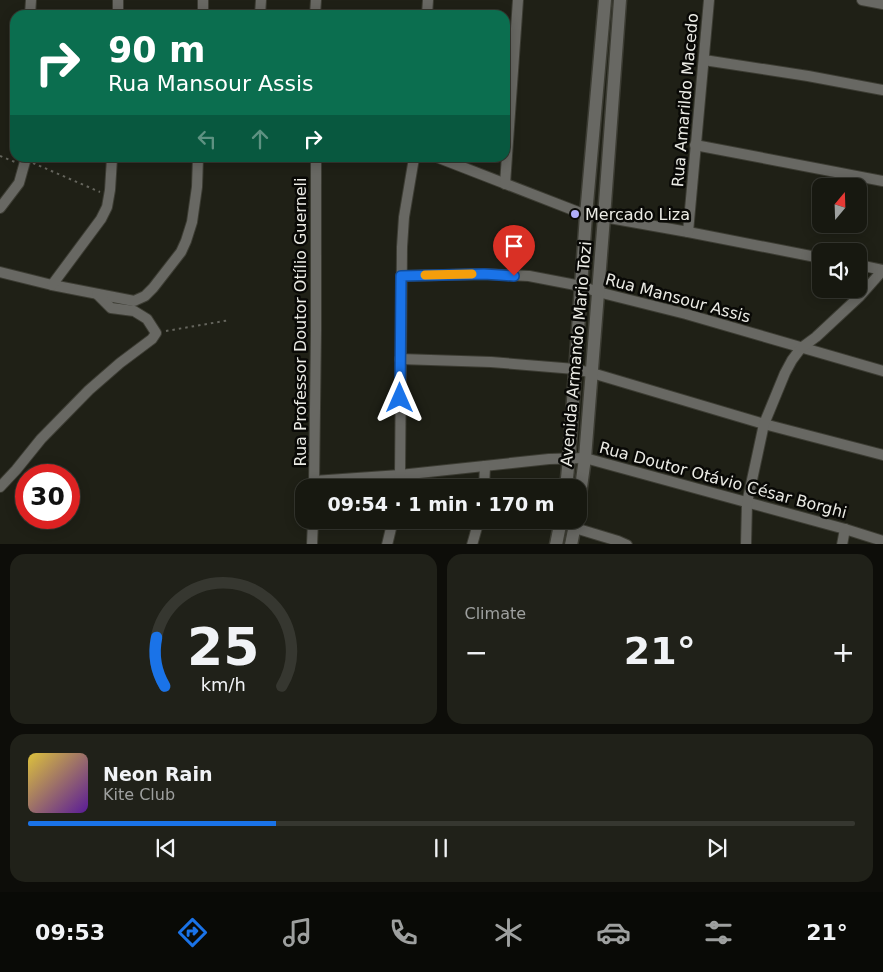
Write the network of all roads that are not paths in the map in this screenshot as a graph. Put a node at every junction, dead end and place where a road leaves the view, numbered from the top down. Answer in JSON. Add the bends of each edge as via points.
{"nodes":[{"id":1,"x":518,"y":0,"type":"edge"},
{"id":2,"x":605,"y":0,"type":"edge"},
{"id":3,"x":620,"y":0,"type":"edge"},
{"id":4,"x":709,"y":0,"type":"edge"},
{"id":5,"x":862,"y":0,"type":"edge"},
{"id":6,"x":883,"y":4,"type":"edge"},
{"id":7,"x":704,"y":60,"type":"junction"},
{"id":8,"x":883,"y":90,"type":"edge"},
{"id":9,"x":510,"y":113,"type":"edge"},
{"id":10,"x":695,"y":145,"type":"junction"},
{"id":11,"x":25,"y":162,"type":"edge"},
{"id":12,"x":112,"y":162,"type":"edge"},
{"id":13,"x":198,"y":162,"type":"edge"},
{"id":14,"x":316,"y":162,"type":"edge"},
{"id":15,"x":413,"y":162,"type":"edge"},
{"id":16,"x":449,"y":162,"type":"edge"},
{"id":17,"x":507,"y":162,"type":"edge"},
{"id":18,"x":883,"y":181,"type":"edge"},
{"id":19,"x":505,"y":184,"type":"junction"},
{"id":20,"x":0,"y":208,"type":"edge"},
{"id":21,"x":586,"y":215,"type":"junction"},
{"id":22,"x":604,"y":217,"type":"junction"},
{"id":23,"x":688,"y":232,"type":"junction"},
{"id":24,"x":812,"y":256,"type":"edge"},
{"id":25,"x":867,"y":267,"type":"edge"},
{"id":26,"x":883,"y":270,"type":"edge"},
{"id":27,"x":0,"y":272,"type":"edge"},
{"id":28,"x":401,"y":276,"type":"junction"},
{"id":29,"x":52,"y":285,"type":"junction"},
{"id":30,"x":581,"y":286,"type":"junction"},
{"id":31,"x":598,"y":292,"type":"junction"},
{"id":32,"x":96,"y":294,"type":"junction"},
{"id":33,"x":800,"y":348,"type":"junction"},
{"id":34,"x":400,"y":359,"type":"junction"},
{"id":35,"x":575,"y":369,"type":"junction"},
{"id":36,"x":883,"y":371,"type":"edge"},
{"id":37,"x":592,"y":373,"type":"junction"},
{"id":38,"x":764,"y":424,"type":"junction"},
{"id":39,"x":883,"y":455,"type":"edge"},
{"id":40,"x":569,"y":458,"type":"junction"},
{"id":41,"x":585,"y":458,"type":"junction"},
{"id":42,"x":485,"y":466,"type":"junction"},
{"id":43,"x":400,"y":475,"type":"junction"},
{"id":44,"x":314,"y":479,"type":"edge"},
{"id":45,"x":362,"y":479,"type":"edge"},
{"id":46,"x":399,"y":479,"type":"edge"},
{"id":47,"x":484,"y":479,"type":"edge"},
{"id":48,"x":567,"y":479,"type":"edge"},
{"id":49,"x":582,"y":479,"type":"edge"},
{"id":50,"x":0,"y":487,"type":"edge"},
{"id":51,"x":747,"y":503,"type":"junction"},
{"id":52,"x":587,"y":528,"type":"edge"},
{"id":53,"x":313,"y":529,"type":"edge"},
{"id":54,"x":391,"y":529,"type":"edge"},
{"id":55,"x":476,"y":529,"type":"edge"},
{"id":56,"x":559,"y":529,"type":"edge"},
{"id":57,"x":575,"y":529,"type":"edge"},
{"id":58,"x":846,"y":529,"type":"junction"},
{"id":59,"x":883,"y":541,"type":"edge"},
{"id":60,"x":312,"y":544,"type":"edge"},
{"id":61,"x":387,"y":544,"type":"edge"},
{"id":62,"x":472,"y":544,"type":"edge"},
{"id":63,"x":556,"y":544,"type":"edge"},
{"id":64,"x":571,"y":544,"type":"edge"},
{"id":65,"x":627,"y":544,"type":"edge"},
{"id":66,"x":746,"y":544,"type":"edge"},
{"id":67,"x":842,"y":544,"type":"edge"}],
"edges":[{"from":1,"to":9,"type":"street"},
{"from":2,"to":21,"type":"street","name":"Avenida Armando Mario Tozi"},
{"from":3,"to":22,"type":"street","name":"Avenida Armando Mario Tozi"},
{"from":4,"to":7,"type":"street","name":"Rua Amarildo Macedo"},
{"from":5,"to":6,"type":"street"},
{"from":7,"to":8,"type":"street"},
{"from":7,"to":10,"type":"street","name":"Rua Amarildo Macedo"},
{"from":10,"to":18,"type":"street"},
{"from":10,"to":23,"type":"street","name":"Rua Amarildo Macedo"},
{"from":11,"to":20,"type":"street","via":[[19,183]]},
{"from":12,"to":29,"type":"street","via":[[107,208]]},
{"from":13,"to":32,"type":"street","via":[[192,222],[181,252],[145,296],[134,301]]},
{"from":14,"to":44,"type":"street","name":"Rua Professor Doutor Otílio Guerneli"},
{"from":15,"to":28,"type":"street","via":[[404,217]]},
{"from":16,"to":19,"type":"street"},
{"from":17,"to":19,"type":"street"},
{"from":19,"to":21,"type":"street"},
{"from":21,"to":22,"type":"street"},
{"from":21,"to":30,"type":"street","name":"Avenida Armando Mario Tozi"},
{"from":22,"to":23,"type":"street"},
{"from":22,"to":31,"type":"street","name":"Avenida Armando Mario Tozi"},
{"from":23,"to":24,"type":"street"},
{"from":25,"to":26,"type":"street"},
{"from":26,"to":33,"type":"street","via":[[860,296]]},
{"from":27,"to":29,"type":"street"},
{"from":28,"to":30,"type":"street","name":"Rua Mansour Assis","via":[[528,276]]},
{"from":28,"to":34,"type":"street"},
{"from":29,"to":32,"type":"street"},
{"from":30,"to":31,"type":"street","name":"Rua Mansour Assis"},
{"from":30,"to":35,"type":"street","name":"Avenida Armando Mario Tozi"},
{"from":31,"to":33,"type":"street","name":"Rua Mansour Assis"},
{"from":31,"to":37,"type":"street","name":"Avenida Armando Mario Tozi"},
{"from":32,"to":50,"type":"street","via":[[111,308],[134,311],[147,319],[156,333],[89,390]]},
{"from":33,"to":36,"type":"street","name":"Rua Mansour Assis"},
{"from":33,"to":38,"type":"street","via":[[785,373]]},
{"from":34,"to":35,"type":"street"},
{"from":34,"to":43,"type":"street"},
{"from":35,"to":37,"type":"street"},
{"from":35,"to":40,"type":"street","name":"Avenida Armando Mario Tozi"},
{"from":37,"to":38,"type":"street"},
{"from":37,"to":41,"type":"street","name":"Avenida Armando Mario Tozi"},
{"from":38,"to":39,"type":"street"},
{"from":38,"to":51,"type":"street"},
{"from":40,"to":41,"type":"street","name":"Rua Doutor Otávio César Borghi"},
{"from":40,"to":42,"type":"street","name":"Rua Doutor Otávio César Borghi"},
{"from":40,"to":48,"type":"street","name":"Avenida Armando Mario Tozi"},
{"from":41,"to":49,"type":"street","name":"Avenida Armando Mario Tozi"},
{"from":41,"to":51,"type":"street","name":"Rua Doutor Otávio César Borghi"},
{"from":42,"to":43,"type":"street","name":"Rua Doutor Otávio César Borghi"},
{"from":42,"to":47,"type":"street"},
{"from":43,"to":45,"type":"street","name":"Rua Doutor Otávio César Borghi"},
{"from":43,"to":46,"type":"street"},
{"from":51,"to":58,"type":"street","name":"Rua Doutor Otávio César Borghi"},
{"from":51,"to":66,"type":"street"},
{"from":52,"to":65,"type":"street"},
{"from":53,"to":60,"type":"street"},
{"from":54,"to":61,"type":"street"},
{"from":55,"to":62,"type":"street"},
{"from":56,"to":63,"type":"street"},
{"from":57,"to":64,"type":"street"},
{"from":58,"to":59,"type":"street","name":"Rua Doutor Otávio César Borghi"},
{"from":58,"to":67,"type":"street"}]}
